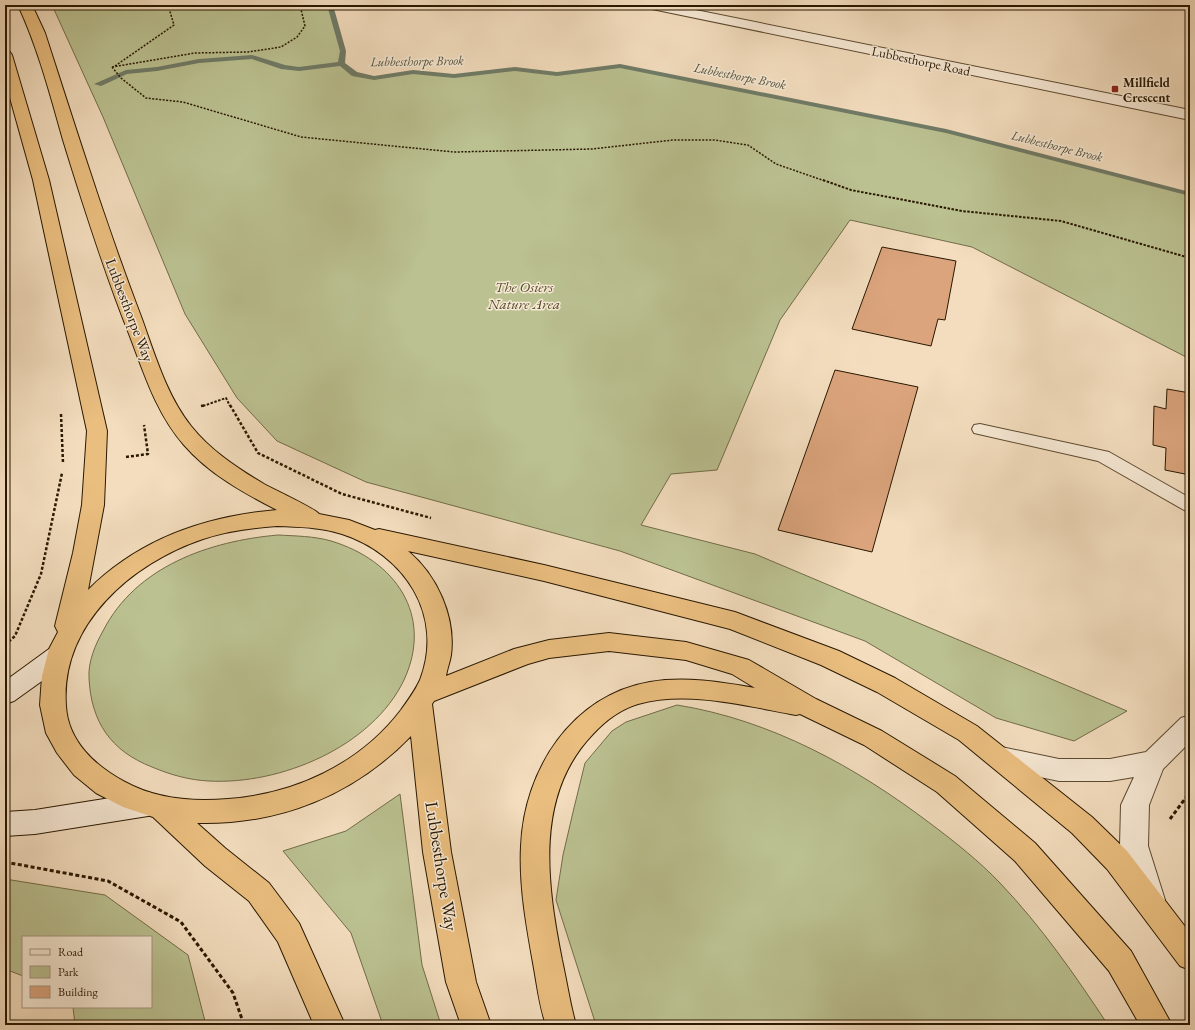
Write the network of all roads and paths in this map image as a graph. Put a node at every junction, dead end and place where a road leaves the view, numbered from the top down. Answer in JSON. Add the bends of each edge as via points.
{"nodes":[{"id":1,"x":25,"y":5,"type":"edge"},
{"id":2,"x":168,"y":5,"type":"edge"},
{"id":3,"x":300,"y":5,"type":"edge"},
{"id":4,"x":652,"y":5,"type":"edge"},
{"id":5,"x":5,"y":55,"type":"edge"},
{"id":6,"x":112,"y":67,"type":"junction"},
{"id":7,"x":1190,"y":115,"type":"edge"},
{"id":8,"x":1190,"y":258,"type":"edge"},
{"id":9,"x":60,"y":406,"type":"dead end"},
{"id":10,"x":144,"y":424,"type":"dead end"},
{"id":11,"x":980,"y":429,"type":"dead end"},
{"id":12,"x":148,"y":454,"type":"dead end"},
{"id":13,"x":1190,"y":506,"type":"edge"},
{"id":14,"x":353,"y":530,"type":"junction"},
{"id":15,"x":5,"y":645,"type":"edge"},
{"id":16,"x":60,"y":650,"type":"junction"},
{"id":17,"x":5,"y":694,"type":"edge"},
{"id":18,"x":423,"y":698,"type":"junction"},
{"id":19,"x":807,"y":706,"type":"junction"},
{"id":20,"x":1190,"y":725,"type":"edge"},
{"id":21,"x":1000,"y":758,"type":"junction"},
{"id":22,"x":1153,"y":762,"type":"junction"},
{"id":23,"x":1190,"y":792,"type":"edge"},
{"id":24,"x":154,"y":806,"type":"junction"},
{"id":25,"x":5,"y":824,"type":"edge"},
{"id":26,"x":1167,"y":827,"type":"dead end"},
{"id":27,"x":5,"y":862,"type":"edge"},
{"id":28,"x":1154,"y":906,"type":"junction"},
{"id":29,"x":1190,"y":956,"type":"edge"},
{"id":30,"x":244,"y":1025,"type":"edge"},
{"id":31,"x":330,"y":1025,"type":"edge"},
{"id":32,"x":476,"y":1025,"type":"edge"},
{"id":33,"x":561,"y":1025,"type":"edge"},
{"id":34,"x":1157,"y":1025,"type":"edge"}],
"edges":[{"from":1,"to":14,"type":"highway","name":"Lubbesthorpe Way","via":[[38,33],[108,256],[173,415],[183,430],[211,459],[242,482],[295,511]]},
{"from":2,"to":6,"type":"path","via":[[174,26]]},
{"from":3,"to":6,"type":"path","via":[[305,26],[297,37],[280,47],[248,52],[195,53]]},
{"from":4,"to":7,"type":"street","name":"Lubbesthorpe Road"},
{"from":5,"to":16,"type":"highway","via":[[41,180],[97,431],[98,462],[93,511],[82,568]]},
{"from":6,"to":8,"type":"path","via":[[121,78],[146,98],[183,102],[301,137],[454,152],[592,149],[673,140],[714,140],[748,145],[776,164],[851,190],[962,211],[1062,221]]},
{"from":9,"to":15,"type":"path","via":[[63,468],[41,574],[15,636]]},
{"from":10,"to":12,"type":"path"},
{"from":11,"to":13,"type":"lane","via":[[1103,456]]},
{"from":14,"to":16,"type":"highway","via":[[301,519],[270,519],[230,524],[183,538],[139,560],[102,590],[86,606]]},
{"from":14,"to":18,"type":"highway","via":[[380,542],[401,557],[423,580],[432,596],[440,639],[434,672]]},
{"from":14,"to":21,"type":"highway","via":[[544,573],[735,622],[830,658],[886,685],[968,733]]},
{"from":16,"to":17,"type":"street"},
{"from":16,"to":24,"type":"highway","via":[[53,680],[53,710],[65,745],[76,760],[107,786]]},
{"from":18,"to":19,"type":"highway","via":[[523,656],[549,649],[608,642],[686,651],[740,667]]},
{"from":18,"to":24,"type":"highway","via":[[405,725],[386,745],[339,779],[311,792],[251,809],[219,812],[189,812]]},
{"from":18,"to":32,"type":"highway","name":"Lubbesthorpe Way","via":[[437,852],[461,982]]},
{"from":19,"to":33,"type":"highway","via":[[680,689],[653,692],[631,696],[608,706],[588,721],[569,741],[551,775],[535,843],[539,914]]},
{"from":19,"to":34,"type":"highway","via":[[873,738],[946,784],[1025,852],[1120,961]]},
{"from":20,"to":22,"type":"street"},
{"from":21,"to":22,"type":"street","via":[[1059,770],[1110,770]]},
{"from":21,"to":28,"type":"highway","via":[[1082,825],[1117,860]]},
{"from":22,"to":28,"type":"street","via":[[1135,805],[1134,846]]},
{"from":23,"to":26,"type":"path","via":[[1172,814]]},
{"from":24,"to":25,"type":"street"},
{"from":24,"to":31,"type":"highway","via":[[259,892],[289,933]]},
{"from":27,"to":30,"type":"path","via":[[108,882],[181,922],[233,992]]},
{"from":28,"to":29,"type":"highway"}]}
